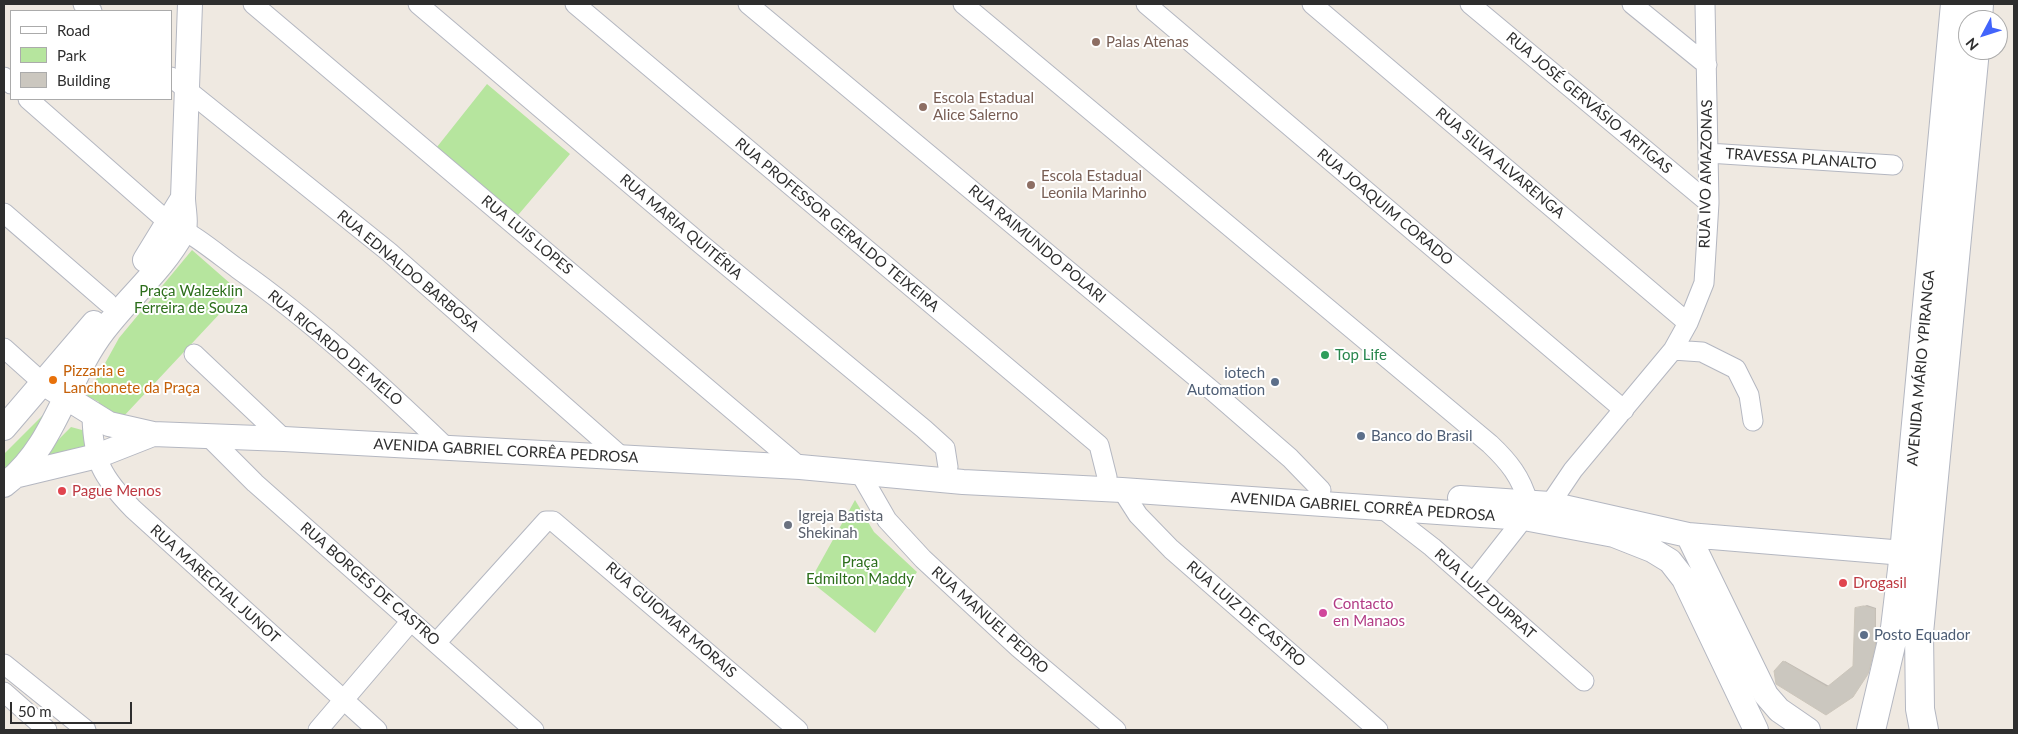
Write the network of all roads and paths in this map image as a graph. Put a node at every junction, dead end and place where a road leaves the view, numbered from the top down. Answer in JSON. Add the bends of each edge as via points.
{"nodes":[{"id":1,"x":190,"y":4,"type":"edge"},
{"id":2,"x":253,"y":4,"type":"edge"},
{"id":3,"x":418,"y":4,"type":"edge"},
{"id":4,"x":575,"y":4,"type":"edge"},
{"id":5,"x":748,"y":4,"type":"edge"},
{"id":6,"x":963,"y":4,"type":"edge"},
{"id":7,"x":1146,"y":4,"type":"edge"},
{"id":8,"x":1312,"y":4,"type":"edge"},
{"id":9,"x":1470,"y":4,"type":"edge"},
{"id":10,"x":1632,"y":4,"type":"edge"},
{"id":11,"x":1705,"y":4,"type":"edge"},
{"id":12,"x":1955,"y":4,"type":"edge"},
{"id":13,"x":1974,"y":60,"type":"edge"},
{"id":14,"x":1707,"y":65,"type":"junction"},
{"id":15,"x":179,"y":84,"type":"edge"},
{"id":16,"x":29,"y":100,"type":"edge"},
{"id":17,"x":1708,"y":153,"type":"junction"},
{"id":18,"x":1893,"y":165,"type":"dead end"},
{"id":19,"x":1709,"y":203,"type":"junction"},
{"id":20,"x":4,"y":213,"type":"edge"},
{"id":21,"x":176,"y":226,"type":"junction"},
{"id":22,"x":108,"y":303,"type":"junction"},
{"id":23,"x":1688,"y":323,"type":"junction"},
{"id":24,"x":4,"y":348,"type":"edge"},
{"id":25,"x":1673,"y":350,"type":"junction"},
{"id":26,"x":194,"y":354,"type":"dead end"},
{"id":27,"x":43,"y":383,"type":"junction"},
{"id":28,"x":65,"y":398,"type":"junction"},
{"id":29,"x":1624,"y":410,"type":"junction"},
{"id":30,"x":92,"y":416,"type":"junction"},
{"id":31,"x":1753,"y":421,"type":"dead end"},
{"id":32,"x":4,"y":428,"type":"edge"},
{"id":33,"x":153,"y":434,"type":"junction"},
{"id":34,"x":208,"y":436,"type":"junction"},
{"id":35,"x":284,"y":439,"type":"junction"},
{"id":36,"x":1098,"y":446,"type":"joint"},
{"id":37,"x":446,"y":447,"type":"junction"},
{"id":38,"x":97,"y":456,"type":"junction"},
{"id":39,"x":623,"y":458,"type":"junction"},
{"id":40,"x":947,"y":458,"type":"junction"},
{"id":41,"x":800,"y":467,"type":"junction"},
{"id":42,"x":860,"y":473,"type":"junction"},
{"id":43,"x":11,"y":480,"type":"edge"},
{"id":44,"x":1114,"y":483,"type":"junction"},
{"id":45,"x":1321,"y":490,"type":"junction"},
{"id":46,"x":1534,"y":508,"type":"junction"},
{"id":47,"x":1383,"y":509,"type":"junction"},
{"id":48,"x":1688,"y":535,"type":"junction"},
{"id":49,"x":1904,"y":554,"type":"junction"},
{"id":50,"x":1473,"y":583,"type":"junction"},
{"id":51,"x":411,"y":621,"type":"junction"},
{"id":52,"x":436,"y":643,"type":"junction"},
{"id":53,"x":4,"y":664,"type":"edge"},
{"id":54,"x":1584,"y":681,"type":"dead end"},
{"id":55,"x":4,"y":692,"type":"edge"},
{"id":56,"x":345,"y":702,"type":"junction"},
{"id":57,"x":47,"y":730,"type":"edge"},
{"id":58,"x":86,"y":730,"type":"edge"},
{"id":59,"x":318,"y":730,"type":"edge"},
{"id":60,"x":377,"y":730,"type":"edge"},
{"id":61,"x":534,"y":730,"type":"edge"},
{"id":62,"x":798,"y":730,"type":"edge"},
{"id":63,"x":1116,"y":730,"type":"edge"},
{"id":64,"x":1378,"y":730,"type":"edge"},
{"id":65,"x":1756,"y":730,"type":"edge"},
{"id":66,"x":1808,"y":730,"type":"edge"},
{"id":67,"x":1871,"y":730,"type":"edge"},
{"id":68,"x":1924,"y":730,"type":"edge"}],
"edges":[{"from":1,"to":15,"type":"street"},
{"from":2,"to":41,"type":"street","name":"RUA LUIS LOPES"},
{"from":3,"to":40,"type":"street","name":"RUA MARIA QUITÉRIA"},
{"from":4,"to":36,"type":"street","name":"RUA PROFESSOR GERALDO TEIXEIRA"},
{"from":5,"to":45,"type":"street","name":"RUA RAIMUNDO POLARI","via":[[1228,403]]},
{"from":6,"to":46,"type":"street","via":[[1490,444],[1514,469]]},
{"from":7,"to":29,"type":"street","name":"RUA JOAQUIM CORADO"},
{"from":8,"to":23,"type":"street","name":"RUA SILVA ALVARENGA"},
{"from":9,"to":19,"type":"street","name":"RUA JOSÉ GERVÁSIO ARTIGAS"},
{"from":10,"to":14,"type":"street"},
{"from":11,"to":14,"type":"street","name":"RUA IVO AMAZONAS"},
{"from":12,"to":49,"type":"main road","name":"AVENIDA MÁRIO YPIRANGA"},
{"from":13,"to":68,"type":"main road","name":"AVENIDA MÁRIO YPIRANGA","via":[[1919,633],[1920,709]]},
{"from":14,"to":17,"type":"street","name":"RUA IVO AMAZONAS"},
{"from":15,"to":21,"type":"street","via":[[182,198]]},
{"from":15,"to":39,"type":"street","name":"RUA EDNALDO BARBOSA","via":[[389,252]]},
{"from":16,"to":21,"type":"street","name":"RUA RICARDO DE MELO"},
{"from":17,"to":18,"type":"street","name":"TRAVESSA PLANALTO"},
{"from":17,"to":19,"type":"street","name":"RUA IVO AMAZONAS"},
{"from":19,"to":23,"type":"street","name":"RUA IVO AMAZONAS","via":[[1704,283]]},
{"from":20,"to":22,"type":"street"},
{"from":21,"to":22,"type":"street"},
{"from":21,"to":28,"type":"street","via":[[169,253],[104,330]]},
{"from":21,"to":37,"type":"street","name":"RUA RICARDO DE MELO","via":[[264,287],[372,375]]},
{"from":22,"to":27,"type":"street"},
{"from":23,"to":25,"type":"street","name":"RUA IVO AMAZONAS"},
{"from":24,"to":27,"type":"street"},
{"from":25,"to":29,"type":"street","name":"RUA IVO AMAZONAS"},
{"from":25,"to":31,"type":"street","via":[[1702,352],[1736,369],[1749,395]]},
{"from":26,"to":35,"type":"street"},
{"from":27,"to":28,"type":"street","name":"AVENIDA GABRIEL CORRÊA PEDROSA"},
{"from":27,"to":32,"type":"street"},
{"from":28,"to":30,"type":"street","name":"AVENIDA GABRIEL CORRÊA PEDROSA"},
{"from":28,"to":43,"type":"street","via":[[48,433]]},
{"from":29,"to":46,"type":"street","name":"RUA IVO AMAZONAS","via":[[1573,470]]},
{"from":30,"to":33,"type":"street","name":"AVENIDA GABRIEL CORRÊA PEDROSA","via":[[109,424]]},
{"from":30,"to":38,"type":"street","name":"RUA MARECHAL JUNOT"},
{"from":33,"to":34,"type":"street","name":"AVENIDA GABRIEL CORRÊA PEDROSA"},
{"from":33,"to":38,"type":"street","name":"AVENIDA GABRIEL CORRÊA PEDROSA"},
{"from":34,"to":35,"type":"street","name":"AVENIDA GABRIEL CORRÊA PEDROSA"},
{"from":34,"to":51,"type":"street","name":"RUA BORGES DE CASTRO","via":[[255,483]]},
{"from":35,"to":37,"type":"street","name":"AVENIDA GABRIEL CORRÊA PEDROSA"},
{"from":36,"to":44,"type":"street","name":"RUA LUIZ DE CASTRO"},
{"from":37,"to":39,"type":"street","name":"AVENIDA GABRIEL CORRÊA PEDROSA"},
{"from":38,"to":43,"type":"street","name":"AVENIDA GABRIEL CORRÊA PEDROSA"},
{"from":38,"to":56,"type":"street","name":"RUA MARECHAL JUNOT","via":[[111,486],[133,510]]},
{"from":39,"to":41,"type":"street","name":"AVENIDA GABRIEL CORRÊA PEDROSA"},
{"from":40,"to":42,"type":"street","name":"AVENIDA GABRIEL CORRÊA PEDROSA"},
{"from":40,"to":44,"type":"street","name":"AVENIDA GABRIEL CORRÊA PEDROSA"},
{"from":41,"to":42,"type":"street","name":"AVENIDA GABRIEL CORRÊA PEDROSA"},
{"from":42,"to":44,"type":"street","name":"AVENIDA GABRIEL CORRÊA PEDROSA","via":[[963,482]]},
{"from":42,"to":63,"type":"street","name":"RUA MANUEL PEDRO","via":[[887,520],[923,560],[1019,648]]},
{"from":44,"to":45,"type":"street","name":"AVENIDA GABRIEL CORRÊA PEDROSA"},
{"from":44,"to":47,"type":"street","name":"AVENIDA GABRIEL CORRÊA PEDROSA"},
{"from":44,"to":64,"type":"street","name":"RUA LUIZ DE CASTRO","via":[[1138,515],[1171,549]]},
{"from":45,"to":46,"type":"street","name":"AVENIDA GABRIEL CORRÊA PEDROSA"},
{"from":46,"to":47,"type":"street","name":"AVENIDA GABRIEL CORRÊA PEDROSA"},
{"from":46,"to":48,"type":"street","name":"AVENIDA GABRIEL CORRÊA PEDROSA"},
{"from":46,"to":50,"type":"street","name":"RUA IVO AMAZONAS"},
{"from":46,"to":65,"type":"street","name":"AVENIDA GABRIEL CORRÊA PEDROSA","via":[[1614,535],[1670,561],[1684,579]]},
{"from":47,"to":50,"type":"street","name":"RUA LUIZ DUPRAT"},
{"from":48,"to":49,"type":"street","name":"AVENIDA GABRIEL CORRÊA PEDROSA"},
{"from":48,"to":66,"type":"street","via":[[1766,694],[1779,710]]},
{"from":49,"to":67,"type":"main road","name":"AVENIDA MÁRIO YPIRANGA","via":[[1895,628]]},
{"from":50,"to":54,"type":"street","name":"RUA LUIZ DUPRAT"},
{"from":51,"to":52,"type":"street","name":"RUA BORGES DE CASTRO"},
{"from":51,"to":56,"type":"street"},
{"from":52,"to":61,"type":"street","name":"RUA BORGES DE CASTRO"},
{"from":52,"to":62,"type":"street","name":"RUA GUIOMAR MORAIS","via":[[546,521],[553,521]]},
{"from":53,"to":58,"type":"street"},
{"from":55,"to":57,"type":"street"},
{"from":56,"to":59,"type":"street"},
{"from":56,"to":60,"type":"street","name":"RUA MARECHAL JUNOT"}]}
